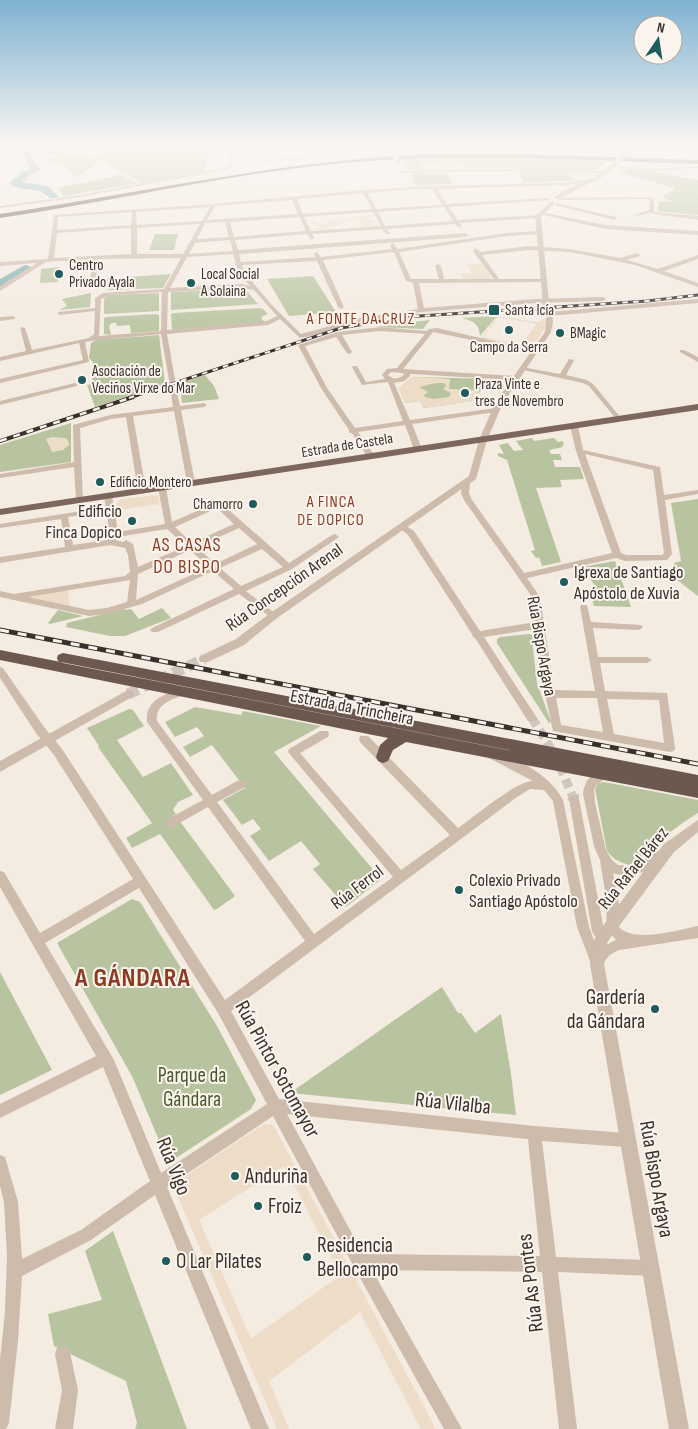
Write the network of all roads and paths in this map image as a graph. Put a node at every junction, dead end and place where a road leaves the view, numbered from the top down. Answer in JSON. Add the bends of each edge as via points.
{"nodes":[{"id":1,"x":22,"y":213,"type":"edge"},
{"id":2,"x":108,"y":213,"type":"edge"},
{"id":3,"x":134,"y":213,"type":"edge"},
{"id":4,"x":209,"y":213,"type":"edge"},
{"id":5,"x":301,"y":213,"type":"edge"},
{"id":6,"x":350,"y":213,"type":"edge"},
{"id":7,"x":376,"y":213,"type":"edge"},
{"id":8,"x":450,"y":213,"type":"edge"},
{"id":9,"x":541,"y":213,"type":"edge"},
{"id":10,"x":597,"y":213,"type":"edge"},
{"id":11,"x":646,"y":213,"type":"edge"},
{"id":12,"x":655,"y":213,"type":"edge"},
{"id":13,"x":539,"y":215,"type":"junction"},
{"id":14,"x":638,"y":215,"type":"dead end"},
{"id":15,"x":0,"y":216,"type":"edge"},
{"id":16,"x":302,"y":216,"type":"junction"},
{"id":17,"x":698,"y":218,"type":"edge"},
{"id":18,"x":228,"y":222,"type":"junction"},
{"id":19,"x":456,"y":222,"type":"junction"},
{"id":20,"x":203,"y":223,"type":"junction"},
{"id":21,"x":597,"y":226,"type":"junction"},
{"id":22,"x":384,"y":227,"type":"junction"},
{"id":23,"x":134,"y":228,"type":"junction"},
{"id":24,"x":309,"y":232,"type":"junction"},
{"id":25,"x":538,"y":232,"type":"junction"},
{"id":26,"x":698,"y":233,"type":"edge"},
{"id":27,"x":54,"y":234,"type":"junction"},
{"id":28,"x":466,"y":235,"type":"junction"},
{"id":29,"x":231,"y":238,"type":"junction"},
{"id":30,"x":194,"y":241,"type":"junction"},
{"id":31,"x":391,"y":241,"type":"junction"},
{"id":32,"x":470,"y":241,"type":"junction"},
{"id":33,"x":314,"y":247,"type":"junction"},
{"id":34,"x":541,"y":248,"type":"junction"},
{"id":35,"x":396,"y":250,"type":"junction"},
{"id":36,"x":234,"y":253,"type":"junction"},
{"id":37,"x":478,"y":254,"type":"junction"},
{"id":38,"x":637,"y":255,"type":"dead end"},
{"id":39,"x":134,"y":256,"type":"junction"},
{"id":40,"x":186,"y":256,"type":"junction"},
{"id":41,"x":95,"y":257,"type":"junction"},
{"id":42,"x":698,"y":257,"type":"edge"},
{"id":43,"x":319,"y":259,"type":"junction"},
{"id":44,"x":48,"y":261,"type":"junction"},
{"id":45,"x":618,"y":261,"type":"junction"},
{"id":46,"x":0,"y":264,"type":"edge"},
{"id":47,"x":237,"y":264,"type":"junction"},
{"id":48,"x":438,"y":266,"type":"dead end"},
{"id":49,"x":657,"y":271,"type":"junction"},
{"id":50,"x":442,"y":280,"type":"junction"},
{"id":51,"x":496,"y":280,"type":"junction"},
{"id":52,"x":247,"y":281,"type":"junction"},
{"id":53,"x":416,"y":281,"type":"junction"},
{"id":54,"x":544,"y":281,"type":"junction"},
{"id":55,"x":93,"y":282,"type":"dead end"},
{"id":56,"x":696,"y":283,"type":"edge"},
{"id":57,"x":242,"y":286,"type":"junction"},
{"id":58,"x":0,"y":289,"type":"edge"},
{"id":59,"x":255,"y":289,"type":"junction"},
{"id":60,"x":166,"y":290,"type":"junction"},
{"id":61,"x":603,"y":299,"type":"dead end"},
{"id":62,"x":698,"y":301,"type":"edge"},
{"id":63,"x":546,"y":302,"type":"junction"},
{"id":64,"x":341,"y":307,"type":"dead end"},
{"id":65,"x":98,"y":310,"type":"junction"},
{"id":66,"x":421,"y":310,"type":"junction"},
{"id":67,"x":60,"y":313,"type":"dead end"},
{"id":68,"x":549,"y":313,"type":"junction"},
{"id":69,"x":280,"y":317,"type":"junction"},
{"id":70,"x":13,"y":318,"type":"dead end"},
{"id":71,"x":0,"y":319,"type":"edge"},
{"id":72,"x":22,"y":328,"type":"dead end"},
{"id":73,"x":164,"y":332,"type":"junction"},
{"id":74,"x":430,"y":332,"type":"junction"},
{"id":75,"x":338,"y":334,"type":"junction"},
{"id":76,"x":97,"y":338,"type":"junction"},
{"id":77,"x":82,"y":341,"type":"junction"},
{"id":78,"x":534,"y":351,"type":"junction"},
{"id":79,"x":682,"y":351,"type":"dead end"},
{"id":80,"x":30,"y":352,"type":"junction"},
{"id":81,"x":349,"y":352,"type":"dead end"},
{"id":82,"x":0,"y":359,"type":"edge"},
{"id":83,"x":571,"y":360,"type":"dead end"},
{"id":84,"x":698,"y":360,"type":"edge"},
{"id":85,"x":355,"y":367,"type":"dead end"},
{"id":86,"x":522,"y":369,"type":"junction"},
{"id":87,"x":403,"y":371,"type":"junction"},
{"id":88,"x":562,"y":376,"type":"junction"},
{"id":89,"x":515,"y":378,"type":"junction"},
{"id":90,"x":172,"y":380,"type":"tunnel mouth"},
{"id":91,"x":390,"y":380,"type":"junction"},
{"id":92,"x":400,"y":380,"type":"junction"},
{"id":93,"x":0,"y":381,"type":"edge"},
{"id":94,"x":75,"y":385,"type":"dead end"},
{"id":95,"x":324,"y":388,"type":"junction"},
{"id":96,"x":336,"y":388,"type":"dead end"},
{"id":97,"x":394,"y":389,"type":"junction"},
{"id":98,"x":174,"y":393,"type":"tunnel mouth"},
{"id":99,"x":0,"y":403,"type":"edge"},
{"id":100,"x":204,"y":405,"type":"dead end"},
{"id":101,"x":698,"y":407,"type":"edge"},
{"id":102,"x":175,"y":408,"type":"junction"},
{"id":103,"x":496,"y":410,"type":"junction"},
{"id":104,"x":129,"y":415,"type":"junction"},
{"id":105,"x":619,"y":419,"type":"junction"},
{"id":106,"x":408,"y":423,"type":"junction"},
{"id":107,"x":574,"y":426,"type":"junction"},
{"id":108,"x":352,"y":431,"type":"junction"},
{"id":109,"x":483,"y":440,"type":"junction"},
{"id":110,"x":418,"y":449,"type":"junction"},
{"id":111,"x":580,"y":451,"type":"junction"},
{"id":112,"x":371,"y":456,"type":"junction"},
{"id":113,"x":78,"y":464,"type":"junction"},
{"id":114,"x":0,"y":476,"type":"edge"},
{"id":115,"x":191,"y":483,"type":"junction"},
{"id":116,"x":466,"y":483,"type":"junction"},
{"id":117,"x":162,"y":488,"type":"junction"},
{"id":118,"x":142,"y":491,"type":"junction"},
{"id":119,"x":698,"y":492,"type":"edge"},
{"id":120,"x":452,"y":493,"type":"junction"},
{"id":121,"x":108,"y":496,"type":"junction"},
{"id":122,"x":465,"y":496,"type":"junction"},
{"id":123,"x":661,"y":498,"type":"junction"},
{"id":124,"x":80,"y":500,"type":"junction"},
{"id":125,"x":100,"y":510,"type":"dead end"},
{"id":126,"x":0,"y":512,"type":"edge"},
{"id":127,"x":64,"y":516,"type":"junction"},
{"id":128,"x":240,"y":524,"type":"junction"},
{"id":129,"x":0,"y":526,"type":"edge"},
{"id":130,"x":169,"y":526,"type":"junction"},
{"id":131,"x":402,"y":527,"type":"junction"},
{"id":132,"x":335,"y":537,"type":"dead end"},
{"id":133,"x":112,"y":538,"type":"junction"},
{"id":134,"x":263,"y":545,"type":"junction"},
{"id":135,"x":191,"y":546,"type":"junction"},
{"id":136,"x":69,"y":549,"type":"junction"},
{"id":137,"x":617,"y":555,"type":"junction"},
{"id":138,"x":0,"y":560,"type":"edge"},
{"id":139,"x":287,"y":566,"type":"junction"},
{"id":140,"x":215,"y":568,"type":"junction"},
{"id":141,"x":134,"y":572,"type":"junction"},
{"id":142,"x":523,"y":576,"type":"junction"},
{"id":143,"x":239,"y":589,"type":"junction"},
{"id":144,"x":0,"y":594,"type":"edge"},
{"id":145,"x":11,"y":597,"type":"junction"},
{"id":146,"x":131,"y":604,"type":"junction"},
{"id":147,"x":584,"y":607,"type":"dead end"},
{"id":148,"x":273,"y":616,"type":"junction"},
{"id":149,"x":539,"y":625,"type":"junction"},
{"id":150,"x":588,"y":625,"type":"junction"},
{"id":151,"x":638,"y":627,"type":"dead end"},
{"id":152,"x":155,"y":630,"type":"dead end"},
{"id":153,"x":476,"y":635,"type":"junction"},
{"id":154,"x":0,"y":646,"type":"edge"},
{"id":155,"x":0,"y":655,"type":"edge"},
{"id":156,"x":204,"y":659,"type":"tunnel mouth"},
{"id":157,"x":594,"y":660,"type":"junction"},
{"id":158,"x":647,"y":660,"type":"dead end"},
{"id":159,"x":0,"y":670,"type":"edge"},
{"id":160,"x":182,"y":692,"type":"junction"},
{"id":161,"x":128,"y":694,"type":"tunnel mouth"},
{"id":162,"x":550,"y":694,"type":"junction"},
{"id":163,"x":601,"y":695,"type":"junction"},
{"id":164,"x":532,"y":718,"type":"tunnel mouth"},
{"id":165,"x":324,"y":734,"type":"dead end"},
{"id":166,"x":405,"y":736,"type":"junction"},
{"id":167,"x":609,"y":737,"type":"junction"},
{"id":168,"x":48,"y":740,"type":"junction"},
{"id":169,"x":364,"y":740,"type":"dead end"},
{"id":170,"x":485,"y":751,"type":"junction"},
{"id":171,"x":383,"y":756,"type":"junction"},
{"id":172,"x":0,"y":767,"type":"edge"},
{"id":173,"x":604,"y":774,"type":"junction"},
{"id":174,"x":698,"y":781,"type":"edge"},
{"id":175,"x":241,"y":784,"type":"dead end"},
{"id":176,"x":546,"y":786,"type":"junction"},
{"id":177,"x":698,"y":792,"type":"edge"},
{"id":178,"x":574,"y":799,"type":"tunnel mouth"},
{"id":179,"x":210,"y":801,"type":"junction"},
{"id":180,"x":170,"y":823,"type":"dead end"},
{"id":181,"x":698,"y":825,"type":"edge"},
{"id":182,"x":456,"y":836,"type":"junction"},
{"id":183,"x":669,"y":848,"type":"junction"},
{"id":184,"x":604,"y":858,"type":"junction"},
{"id":185,"x":0,"y":876,"type":"edge"},
{"id":186,"x":400,"y":877,"type":"junction"},
{"id":187,"x":141,"y":881,"type":"junction"},
{"id":188,"x":611,"y":925,"type":"junction"},
{"id":189,"x":698,"y":932,"type":"edge"},
{"id":190,"x":602,"y":938,"type":"junction"},
{"id":191,"x":38,"y":941,"type":"junction"},
{"id":192,"x":636,"y":941,"type":"junction"},
{"id":193,"x":313,"y":942,"type":"junction"},
{"id":194,"x":596,"y":964,"type":"junction"},
{"id":195,"x":223,"y":1009,"type":"junction"},
{"id":196,"x":105,"y":1059,"type":"junction"},
{"id":197,"x":276,"y":1106,"type":"junction"},
{"id":198,"x":0,"y":1111,"type":"edge"},
{"id":199,"x":534,"y":1133,"type":"junction"},
{"id":200,"x":626,"y":1140,"type":"junction"},
{"id":201,"x":0,"y":1162,"type":"edge"},
{"id":202,"x":158,"y":1184,"type":"junction"},
{"id":203,"x":359,"y":1262,"type":"junction"},
{"id":204,"x":549,"y":1264,"type":"junction"},
{"id":205,"x":650,"y":1268,"type":"junction"},
{"id":206,"x":15,"y":1271,"type":"junction"},
{"id":207,"x":63,"y":1354,"type":"dead end"},
{"id":208,"x":0,"y":1423,"type":"edge"},
{"id":209,"x":64,"y":1429,"type":"edge"},
{"id":210,"x":260,"y":1429,"type":"edge"},
{"id":211,"x":453,"y":1429,"type":"edge"},
{"id":212,"x":568,"y":1429,"type":"edge"},
{"id":213,"x":679,"y":1429,"type":"edge"}],
"edges":[{"from":1,"to":15,"type":"highway"},
{"from":2,"to":27,"type":"street","via":[[56,216]]},
{"from":3,"to":23,"type":"street"},
{"from":4,"to":20,"type":"street"},
{"from":5,"to":16,"type":"street"},
{"from":6,"to":16,"type":"street"},
{"from":7,"to":22,"type":"street"},
{"from":8,"to":19,"type":"street"},
{"from":9,"to":13,"type":"street"},
{"from":10,"to":21,"type":"street","via":[[614,218]]},
{"from":11,"to":14,"type":"street"},
{"from":12,"to":17,"type":"street"},
{"from":13,"to":19,"type":"street"},
{"from":13,"to":21,"type":"street"},
{"from":13,"to":25,"type":"street"},
{"from":16,"to":18,"type":"street"},
{"from":16,"to":24,"type":"street"},
{"from":18,"to":20,"type":"street"},
{"from":18,"to":29,"type":"street"},
{"from":19,"to":22,"type":"street"},
{"from":19,"to":28,"type":"street"},
{"from":20,"to":23,"type":"street"},
{"from":20,"to":30,"type":"street"},
{"from":21,"to":26,"type":"street"},
{"from":22,"to":24,"type":"street"},
{"from":22,"to":31,"type":"street"},
{"from":23,"to":27,"type":"street"},
{"from":23,"to":39,"type":"street"},
{"from":24,"to":29,"type":"street"},
{"from":24,"to":33,"type":"street"},
{"from":25,"to":32,"type":"street"},
{"from":25,"to":34,"type":"street"},
{"from":27,"to":44,"type":"street"},
{"from":28,"to":31,"type":"street"},
{"from":28,"to":32,"type":"street"},
{"from":29,"to":30,"type":"street"},
{"from":29,"to":36,"type":"street"},
{"from":30,"to":40,"type":"street"},
{"from":31,"to":33,"type":"street"},
{"from":31,"to":35,"type":"street"},
{"from":32,"to":35,"type":"street"},
{"from":32,"to":37,"type":"street"},
{"from":33,"to":36,"type":"street"},
{"from":33,"to":43,"type":"street"},
{"from":34,"to":37,"type":"street"},
{"from":34,"to":45,"type":"street"},
{"from":34,"to":54,"type":"street"},
{"from":35,"to":43,"type":"street"},
{"from":35,"to":53,"type":"street","via":[[409,281]]},
{"from":36,"to":40,"type":"street"},
{"from":36,"to":47,"type":"street"},
{"from":37,"to":51,"type":"street"},
{"from":38,"to":45,"type":"street"},
{"from":39,"to":40,"type":"street"},
{"from":39,"to":41,"type":"street"},
{"from":40,"to":60,"type":"street"},
{"from":41,"to":44,"type":"street"},
{"from":41,"to":55,"type":"street"},
{"from":42,"to":49,"type":"street"},
{"from":43,"to":47,"type":"street"},
{"from":43,"to":64,"type":"street"},
{"from":44,"to":46,"type":"street"},
{"from":44,"to":58,"type":"street"},
{"from":45,"to":49,"type":"street"},
{"from":47,"to":52,"type":"street"},
{"from":48,"to":50,"type":"street"},
{"from":49,"to":56,"type":"street"},
{"from":50,"to":51,"type":"street"},
{"from":50,"to":53,"type":"street"},
{"from":51,"to":54,"type":"street"},
{"from":52,"to":57,"type":"street"},
{"from":52,"to":59,"type":"street"},
{"from":53,"to":66,"type":"street"},
{"from":54,"to":63,"type":"street"},
{"from":57,"to":59,"type":"street"},
{"from":57,"to":60,"type":"street"},
{"from":59,"to":69,"type":"street"},
{"from":60,"to":65,"type":"street","via":[[103,295],[98,298]]},
{"from":60,"to":73,"type":"street"},
{"from":61,"to":63,"type":"street"},
{"from":62,"to":68,"type":"street"},
{"from":63,"to":66,"type":"street"},
{"from":63,"to":68,"type":"street","bridge":true},
{"from":65,"to":67,"type":"street"},
{"from":65,"to":76,"type":"street"},
{"from":66,"to":69,"type":"street","via":[[360,320],[300,336]]},
{"from":68,"to":78,"type":"street","name":"Rúa Concepción Arenal","via":[[548,330]]},
{"from":69,"to":73,"type":"street","via":[[268,324]]},
{"from":70,"to":71,"type":"street"},
{"from":72,"to":80,"type":"street"},
{"from":73,"to":76,"type":"street"},
{"from":73,"to":90,"type":"street"},
{"from":74,"to":75,"type":"street","via":[[370,329]]},
{"from":74,"to":78,"type":"street"},
{"from":74,"to":87,"type":"street"},
{"from":75,"to":81,"type":"street"},
{"from":75,"to":95,"type":"street","via":[[301,345]]},
{"from":76,"to":77,"type":"street"},
{"from":77,"to":80,"type":"street"},
{"from":77,"to":93,"type":"street","via":[[88,361]]},
{"from":78,"to":86,"type":"street","name":"Rúa Concepción Arenal"},
{"from":79,"to":84,"type":"street"},
{"from":80,"to":82,"type":"street"},
{"from":83,"to":88,"type":"street"},
{"from":85,"to":91,"type":"street","via":[[364,384]]},
{"from":86,"to":88,"type":"street"},
{"from":86,"to":89,"type":"street","name":"Rúa Concepción Arenal"},
{"from":87,"to":89,"type":"street"},
{"from":87,"to":91,"type":"street","via":[[389,370],[385,377]]},
{"from":87,"to":92,"type":"street","via":[[406,378]]},
{"from":88,"to":105,"type":"street","via":[[589,383]]},
{"from":89,"to":103,"type":"street","name":"Rúa Concepción Arenal"},
{"from":91,"to":92,"type":"street"},
{"from":91,"to":97,"type":"street"},
{"from":92,"to":97,"type":"street"},
{"from":94,"to":99,"type":"street"},
{"from":95,"to":96,"type":"street"},
{"from":95,"to":108,"type":"street"},
{"from":97,"to":106,"type":"street"},
{"from":98,"to":102,"type":"street"},
{"from":100,"to":102,"type":"street"},
{"from":101,"to":105,"type":"main road","name":"Estrada de Castela"},
{"from":102,"to":104,"type":"street"},
{"from":102,"to":115,"type":"street"},
{"from":103,"to":106,"type":"street"},
{"from":103,"to":109,"type":"street","name":"Rúa Concepción Arenal"},
{"from":104,"to":113,"type":"street","via":[[76,427]]},
{"from":104,"to":118,"type":"street"},
{"from":105,"to":107,"type":"main road","name":"Estrada de Castela"},
{"from":106,"to":108,"type":"street"},
{"from":106,"to":110,"type":"street"},
{"from":107,"to":109,"type":"main road","name":"Estrada de Castela"},
{"from":107,"to":111,"type":"street"},
{"from":108,"to":112,"type":"street"},
{"from":109,"to":110,"type":"main road","name":"Estrada de Castela"},
{"from":109,"to":116,"type":"street","name":"Rúa Concepción Arenal","via":[[474,476]]},
{"from":110,"to":112,"type":"main road","name":"Estrada de Castela"},
{"from":111,"to":123,"type":"street","via":[[657,469]]},
{"from":111,"to":137,"type":"street"},
{"from":112,"to":115,"type":"main road","name":"Estrada de Castela"},
{"from":113,"to":114,"type":"street"},
{"from":113,"to":124,"type":"street"},
{"from":115,"to":117,"type":"main road","name":"Estrada de Castela"},
{"from":116,"to":120,"type":"street","name":"Rúa Concepción Arenal"},
{"from":116,"to":122,"type":"street"},
{"from":117,"to":118,"type":"main road","name":"Estrada de Castela"},
{"from":117,"to":130,"type":"street"},
{"from":118,"to":121,"type":"main road","name":"Estrada de Castela"},
{"from":119,"to":123,"type":"street"},
{"from":120,"to":122,"type":"street"},
{"from":120,"to":131,"type":"street","name":"Rúa Concepción Arenal"},
{"from":121,"to":124,"type":"main road","name":"Estrada de Castela"},
{"from":121,"to":133,"type":"street"},
{"from":122,"to":142,"type":"street","name":"Rúa Bispo Argaya"},
{"from":123,"to":137,"type":"street","via":[[668,554],[664,558]]},
{"from":124,"to":126,"type":"main road","name":"Estrada de Castela"},
{"from":125,"to":127,"type":"street"},
{"from":127,"to":129,"type":"street"},
{"from":127,"to":136,"type":"street"},
{"from":128,"to":130,"type":"street","via":[[218,505]]},
{"from":128,"to":134,"type":"street"},
{"from":128,"to":135,"type":"street"},
{"from":130,"to":133,"type":"street"},
{"from":130,"to":135,"type":"street"},
{"from":131,"to":148,"type":"street","name":"Rúa Concepción Arenal"},
{"from":131,"to":153,"type":"street","via":[[411,533]]},
{"from":132,"to":139,"type":"street"},
{"from":133,"to":136,"type":"street"},
{"from":133,"to":141,"type":"street","via":[[130,546]]},
{"from":134,"to":139,"type":"street"},
{"from":134,"to":140,"type":"street"},
{"from":135,"to":140,"type":"street"},
{"from":135,"to":141,"type":"street"},
{"from":136,"to":138,"type":"street"},
{"from":137,"to":142,"type":"street"},
{"from":139,"to":143,"type":"street"},
{"from":140,"to":143,"type":"street"},
{"from":140,"to":146,"type":"street"},
{"from":141,"to":145,"type":"street","via":[[127,578]]},
{"from":141,"to":146,"type":"street"},
{"from":142,"to":149,"type":"street","name":"Rúa Bispo Argaya","via":[[536,597]]},
{"from":143,"to":148,"type":"street"},
{"from":143,"to":152,"type":"street"},
{"from":144,"to":145,"type":"street"},
{"from":145,"to":146,"type":"street","via":[[89,613]]},
{"from":147,"to":150,"type":"street"},
{"from":148,"to":156,"type":"street","name":"Rúa Concepción Arenal","via":[[240,642]]},
{"from":149,"to":153,"type":"street"},
{"from":149,"to":162,"type":"street","name":"Rúa Bispo Argaya"},
{"from":150,"to":151,"type":"street"},
{"from":150,"to":157,"type":"street"},
{"from":153,"to":164,"type":"street"},
{"from":154,"to":174,"type":"highway","name":"Estrada da Trincheira"},
{"from":155,"to":160,"type":"highway","name":"Estrada da Trincheira"},
{"from":157,"to":158,"type":"street"},
{"from":157,"to":163,"type":"street"},
{"from":159,"to":168,"type":"street","name":"Rúa Pintor Sotomayor"},
{"from":160,"to":166,"type":"highway","name":"Estrada da Trincheira"},
{"from":160,"to":179,"type":"street","via":[[158,701],[151,714],[152,722]]},
{"from":161,"to":168,"type":"street"},
{"from":162,"to":163,"type":"street"},
{"from":162,"to":167,"type":"street","name":"Rúa Bispo Argaya","via":[[557,728]]},
{"from":163,"to":167,"type":"street"},
{"from":163,"to":167,"type":"street","via":[[664,696],[670,748]]},
{"from":165,"to":186,"type":"street","via":[[293,752]]},
{"from":166,"to":170,"type":"highway","name":"Estrada da Trincheira"},
{"from":166,"to":171,"type":"highway","via":[[388,745]]},
{"from":168,"to":172,"type":"street"},
{"from":168,"to":187,"type":"street","name":"Rúa Pintor Sotomayor"},
{"from":169,"to":171,"type":"street"},
{"from":170,"to":173,"type":"highway","name":"Estrada da Trincheira"},
{"from":170,"to":176,"type":"street"},
{"from":171,"to":182,"type":"street"},
{"from":173,"to":177,"type":"highway","name":"Estrada da Trincheira"},
{"from":173,"to":184,"type":"street","via":[[593,781],[589,792]]},
{"from":175,"to":179,"type":"street"},
{"from":176,"to":182,"type":"street","name":"Rúa Ferrol","via":[[529,785]]},
{"from":176,"to":194,"type":"street","via":[[556,796],[561,808],[582,927]]},
{"from":178,"to":190,"type":"street","via":[[598,931]]},
{"from":179,"to":180,"type":"street"},
{"from":179,"to":193,"type":"street"},
{"from":181,"to":183,"type":"street","name":"Rúa Rafael Bárez"},
{"from":182,"to":186,"type":"street","name":"Rúa Ferrol"},
{"from":183,"to":184,"type":"street","via":[[637,871],[617,869]]},
{"from":183,"to":188,"type":"street","name":"Rúa Rafael Bárez"},
{"from":184,"to":188,"type":"street","via":[[613,904]]},
{"from":185,"to":191,"type":"street","name":"Rúa Vigo"},
{"from":186,"to":193,"type":"street","name":"Rúa Ferrol"},
{"from":187,"to":191,"type":"street"},
{"from":187,"to":195,"type":"street","name":"Rúa Pintor Sotomayor"},
{"from":188,"to":190,"type":"street","name":"Rúa Rafael Bárez"},
{"from":188,"to":192,"type":"street","via":[[615,933]]},
{"from":189,"to":192,"type":"street"},
{"from":190,"to":194,"type":"street","name":"Rúa Bispo Argaya"},
{"from":191,"to":196,"type":"street","name":"Rúa Vigo"},
{"from":192,"to":194,"type":"street","via":[[607,950]]},
{"from":193,"to":195,"type":"street","name":"Rúa Ferrol"},
{"from":194,"to":200,"type":"street","name":"Rúa Bispo Argaya"},
{"from":195,"to":197,"type":"street","name":"Rúa Pintor Sotomayor"},
{"from":196,"to":198,"type":"street"},
{"from":196,"to":202,"type":"street","name":"Rúa Vigo"},
{"from":197,"to":199,"type":"street","name":"Rúa Vilalba"},
{"from":197,"to":202,"type":"street"},
{"from":197,"to":203,"type":"street","name":"Rúa Pintor Sotomayor"},
{"from":199,"to":200,"type":"street","name":"Rúa Vilalba"},
{"from":199,"to":204,"type":"street","name":"Rúa As Pontes"},
{"from":200,"to":205,"type":"street","name":"Rúa Bispo Argaya"},
{"from":201,"to":206,"type":"street","via":[[11,1202]]},
{"from":202,"to":206,"type":"street","via":[[86,1235]]},
{"from":202,"to":210,"type":"street","name":"Rúa Vigo"},
{"from":203,"to":204,"type":"street"},
{"from":203,"to":211,"type":"street","name":"Rúa Pintor Sotomayor"},
{"from":204,"to":205,"type":"street"},
{"from":204,"to":212,"type":"street","name":"Rúa As Pontes"},
{"from":205,"to":213,"type":"street","name":"Rúa Bispo Argaya"},
{"from":206,"to":208,"type":"street"},
{"from":207,"to":209,"type":"street","via":[[70,1390]]}]}
